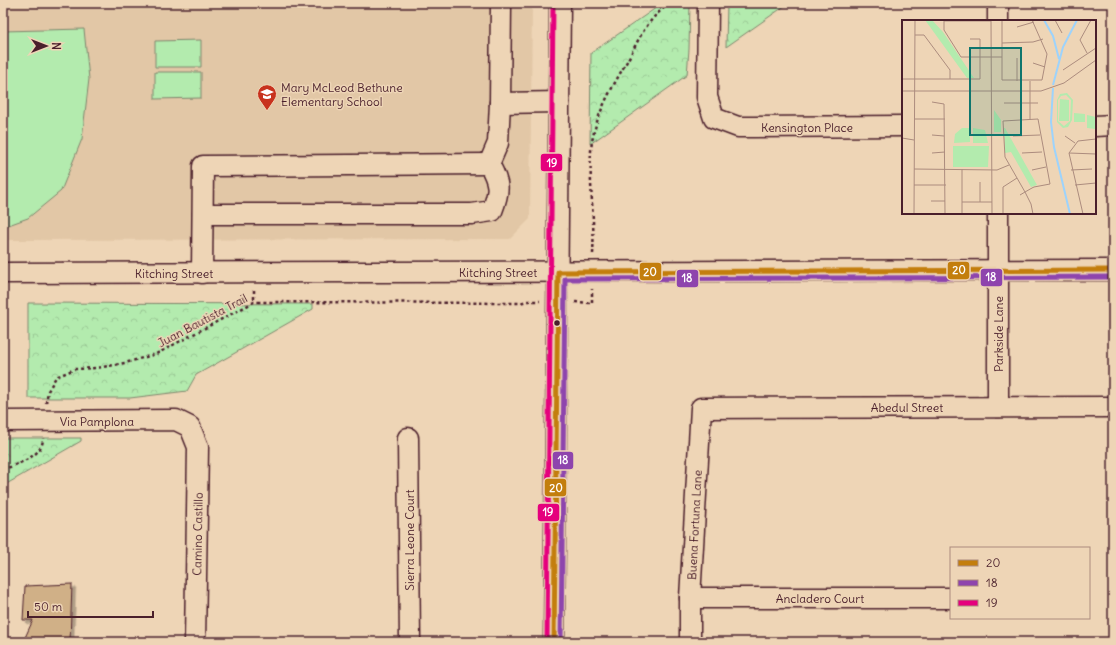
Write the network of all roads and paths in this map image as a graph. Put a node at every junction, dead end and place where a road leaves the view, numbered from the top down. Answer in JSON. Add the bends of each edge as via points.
{"nodes":[{"id":1,"x":501,"y":3,"type":"edge"},
{"id":2,"x":560,"y":3,"type":"edge"},
{"id":3,"x":669,"y":3,"type":"edge"},
{"id":4,"x":708,"y":3,"type":"edge"},
{"id":5,"x":998,"y":3,"type":"edge"},
{"id":6,"x":998,"y":20,"type":"edge"},
{"id":7,"x":559,"y":102,"type":"junction"},
{"id":8,"x":500,"y":103,"type":"junction"},
{"id":9,"x":902,"y":126,"type":"edge"},
{"id":10,"x":1096,"y":126,"type":"edge"},
{"id":11,"x":1113,"y":126,"type":"edge"},
{"id":12,"x":489,"y":164,"type":"junction"},
{"id":13,"x":203,"y":214,"type":"junction"},
{"id":14,"x":998,"y":214,"type":"edge"},
{"id":15,"x":594,"y":237,"type":"dead end"},
{"id":16,"x":999,"y":270,"type":"junction"},
{"id":17,"x":1113,"y":270,"type":"edge"},
{"id":18,"x":558,"y":272,"type":"junction"},
{"id":19,"x":3,"y":273,"type":"edge"},
{"id":20,"x":202,"y":273,"type":"junction"},
{"id":21,"x":526,"y":301,"type":"dead end"},
{"id":22,"x":998,"y":407,"type":"junction"},
{"id":23,"x":1113,"y":407,"type":"edge"},
{"id":24,"x":701,"y":408,"type":"joint"},
{"id":25,"x":3,"y":421,"type":"edge"},
{"id":26,"x":44,"y":421,"type":"junction"},
{"id":27,"x":190,"y":427,"type":"joint"},
{"id":28,"x":408,"y":438,"type":"dead end"},
{"id":29,"x":3,"y":470,"type":"edge"},
{"id":30,"x":690,"y":598,"type":"junction"},
{"id":31,"x":950,"y":598,"type":"edge"},
{"id":32,"x":196,"y":642,"type":"edge"},
{"id":33,"x":410,"y":642,"type":"edge"},
{"id":34,"x":554,"y":642,"type":"edge"},
{"id":35,"x":690,"y":642,"type":"edge"}],
"edges":[{"from":1,"to":8,"type":"street"},
{"from":2,"to":7,"type":"street"},
{"from":3,"to":15,"type":"path","via":[[655,16],[633,50],[605,99],[593,136],[591,195]]},
{"from":4,"to":9,"type":"street","name":"Kensington Place","via":[[707,97],[714,118],[738,127]]},
{"from":5,"to":6,"type":"street"},
{"from":7,"to":8,"type":"street"},
{"from":7,"to":18,"type":"street"},
{"from":8,"to":12,"type":"street","via":[[498,143]]},
{"from":10,"to":11,"type":"street"},
{"from":12,"to":13,"type":"street","via":[[204,166]]},
{"from":12,"to":13,"type":"street","via":[[497,178],[498,194],[492,211],[472,214]]},
{"from":13,"to":20,"type":"street"},
{"from":14,"to":16,"type":"street","name":"Parkside Lane"},
{"from":16,"to":17,"type":"street","name":"Kitching Street"},
{"from":16,"to":18,"type":"street","name":"Kitching Street"},
{"from":16,"to":22,"type":"street","name":"Parkside Lane"},
{"from":18,"to":20,"type":"street","name":"Kitching Street"},
{"from":18,"to":34,"type":"street"},
{"from":19,"to":20,"type":"street","name":"Kitching Street"},
{"from":21,"to":26,"type":"path","name":"Juan Bautista Trail","via":[[254,302],[156,354],[125,363],[75,369],[56,377],[48,391]]},
{"from":22,"to":23,"type":"street","name":"Abedul Street"},
{"from":22,"to":24,"type":"street","name":"Abedul Street"},
{"from":24,"to":30,"type":"street","name":"Buena Fortuna Lane"},
{"from":25,"to":26,"type":"street","name":"Via Pamplona"},
{"from":26,"to":27,"type":"street","name":"Via Pamplona","via":[[176,420]]},
{"from":26,"to":29,"type":"path","name":"Juan Bautista Trail","via":[[43,444],[37,454]]},
{"from":27,"to":32,"type":"street","name":"Camino Castillo","via":[[198,447]]},
{"from":28,"to":33,"type":"street","name":"Sierra Leone Court"},
{"from":30,"to":31,"type":"street","name":"Ancladero Court"},
{"from":30,"to":35,"type":"street","name":"Buena Fortuna Lane"}]}
